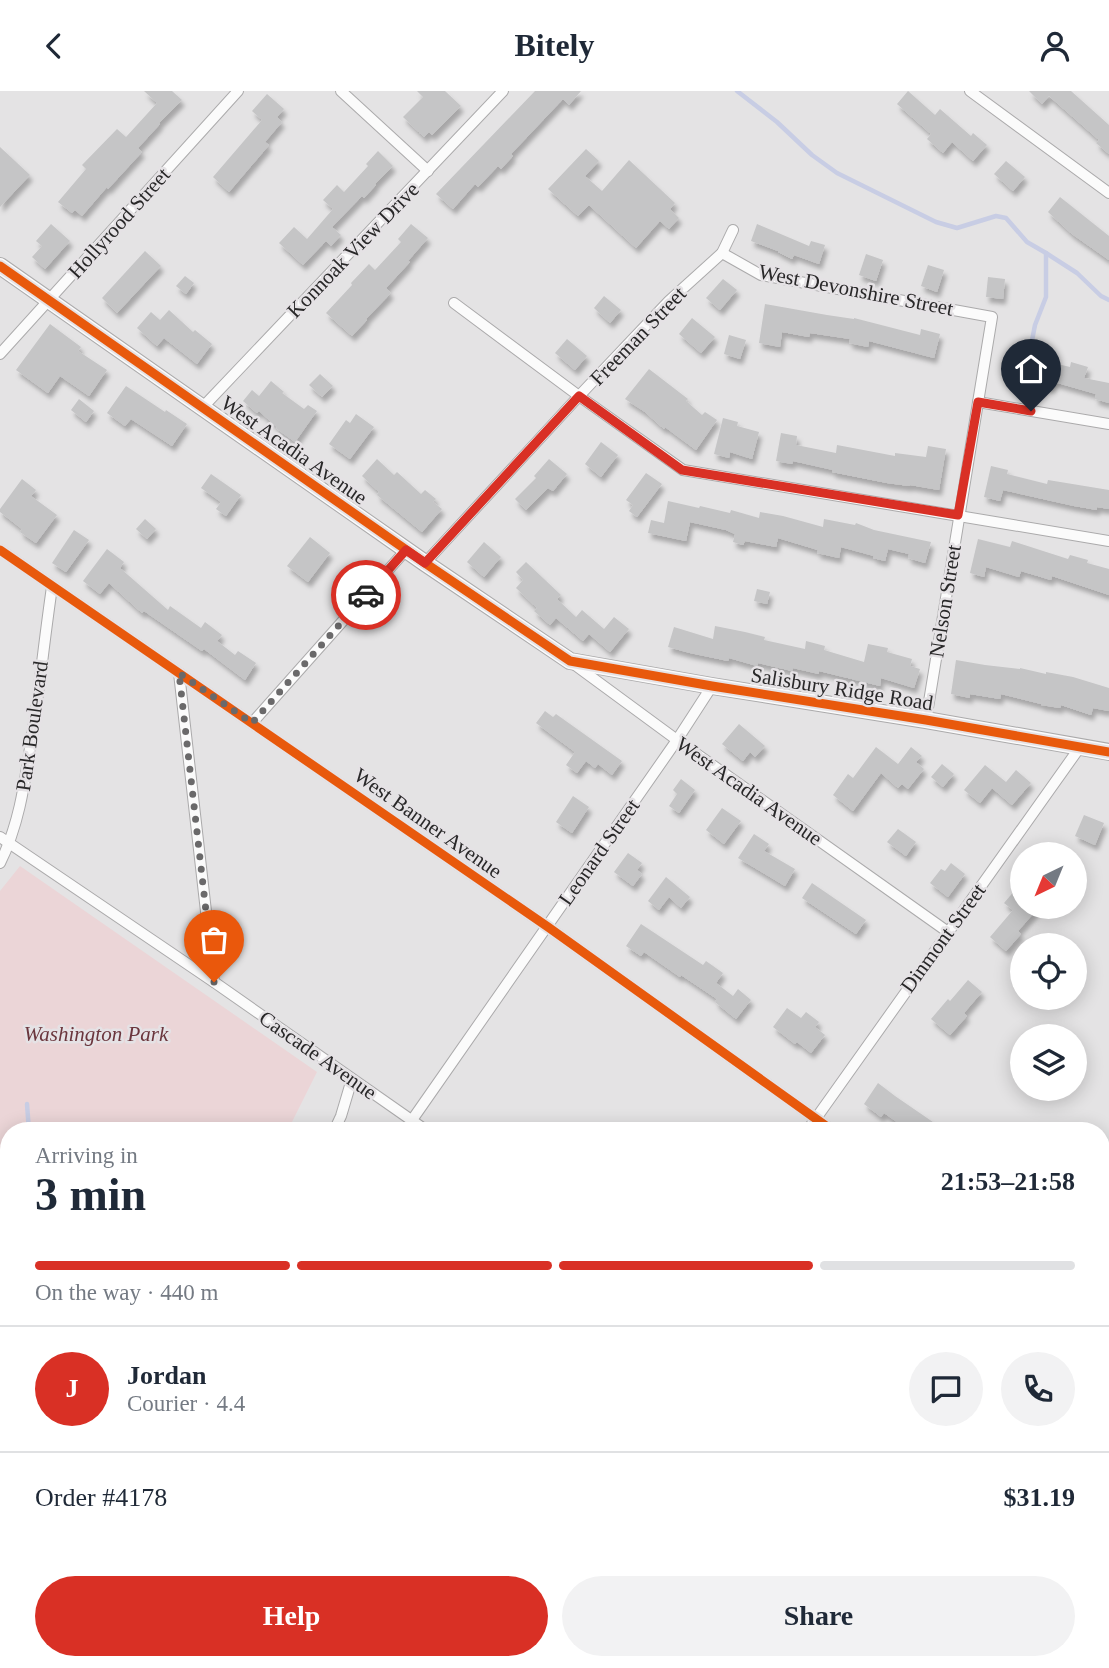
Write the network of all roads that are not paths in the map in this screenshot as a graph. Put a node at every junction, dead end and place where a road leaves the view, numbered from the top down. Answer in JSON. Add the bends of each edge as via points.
{"nodes":[{"id":1,"x":238,"y":91,"type":"edge"},
{"id":2,"x":341,"y":91,"type":"edge"},
{"id":3,"x":503,"y":91,"type":"edge"},
{"id":4,"x":970,"y":91,"type":"edge"},
{"id":5,"x":428,"y":171,"type":"junction"},
{"id":6,"x":1109,"y":193,"type":"edge"},
{"id":7,"x":733,"y":230,"type":"dead end"},
{"id":8,"x":722,"y":253,"type":"junction"},
{"id":9,"x":0,"y":265,"type":"edge"},
{"id":10,"x":50,"y":300,"type":"junction"},
{"id":11,"x":454,"y":303,"type":"dead end"},
{"id":12,"x":992,"y":317,"type":"joint"},
{"id":13,"x":0,"y":354,"type":"edge"},
{"id":14,"x":579,"y":396,"type":"junction"},
{"id":15,"x":978,"y":402,"type":"junction"},
{"id":16,"x":202,"y":408,"type":"junction"},
{"id":17,"x":1109,"y":424,"type":"edge"},
{"id":18,"x":958,"y":515,"type":"junction"},
{"id":19,"x":1109,"y":541,"type":"edge"},
{"id":20,"x":0,"y":550,"type":"edge"},
{"id":21,"x":406,"y":550,"type":"junction"},
{"id":22,"x":425,"y":563,"type":"junction"},
{"id":23,"x":52,"y":587,"type":"junction"},
{"id":24,"x":570,"y":661,"type":"junction"},
{"id":25,"x":179,"y":673,"type":"junction"},
{"id":26,"x":712,"y":687,"type":"junction"},
{"id":27,"x":926,"y":720,"type":"junction"},
{"id":28,"x":252,"y":723,"type":"junction"},
{"id":29,"x":677,"y":740,"type":"junction"},
{"id":30,"x":1080,"y":747,"type":"junction"},
{"id":31,"x":1109,"y":752,"type":"edge"},
{"id":32,"x":5,"y":840,"type":"edge"},
{"id":33,"x":0,"y":863,"type":"edge"},
{"id":34,"x":548,"y":927,"type":"junction"},
{"id":35,"x":947,"y":932,"type":"junction"},
{"id":36,"x":214,"y":982,"type":"junction"},
{"id":37,"x":352,"y":1079,"type":"junction"},
{"id":38,"x":815,"y":1118,"type":"junction"},
{"id":39,"x":412,"y":1120,"type":"junction"},
{"id":40,"x":338,"y":1122,"type":"edge"},
{"id":41,"x":415,"y":1122,"type":"edge"},
{"id":42,"x":813,"y":1122,"type":"edge"},
{"id":43,"x":821,"y":1122,"type":"edge"}],
"edges":[{"from":1,"to":10,"type":"street","name":"Hollyrood Street"},
{"from":2,"to":5,"type":"street"},
{"from":3,"to":5,"type":"street","name":"Konnoak View Drive"},
{"from":4,"to":6,"type":"street"},
{"from":5,"to":16,"type":"street","name":"Konnoak View Drive"},
{"from":7,"to":8,"type":"street","name":"Freeman Street"},
{"from":8,"to":12,"type":"street","name":"West Devonshire Street","via":[[761,275]]},
{"from":8,"to":14,"type":"street","name":"Freeman Street","via":[[669,301]]},
{"from":9,"to":10,"type":"street","name":"West Acadia Avenue"},
{"from":10,"to":13,"type":"street","name":"Hollyrood Street"},
{"from":10,"to":16,"type":"street","name":"West Acadia Avenue"},
{"from":11,"to":14,"type":"street"},
{"from":12,"to":15,"type":"street","name":"Nelson Street"},
{"from":14,"to":18,"type":"street","via":[[682,470]]},
{"from":14,"to":22,"type":"street","name":"Freeman Street"},
{"from":15,"to":17,"type":"street"},
{"from":15,"to":18,"type":"street","name":"Nelson Street"},
{"from":16,"to":21,"type":"street","name":"West Acadia Avenue"},
{"from":18,"to":19,"type":"street"},
{"from":18,"to":27,"type":"street","name":"Nelson Street"},
{"from":20,"to":23,"type":"street","name":"West Banner Avenue"},
{"from":21,"to":22,"type":"street","name":"West Acadia Avenue"},
{"from":21,"to":28,"type":"street"},
{"from":22,"to":24,"type":"street","name":"West Acadia Avenue"},
{"from":23,"to":25,"type":"street","name":"West Banner Avenue"},
{"from":23,"to":32,"type":"street","name":"Park Boulevard","via":[[26,779]]},
{"from":24,"to":26,"type":"street","name":"Salisbury Ridge Road"},
{"from":24,"to":29,"type":"street","name":"West Acadia Avenue"},
{"from":25,"to":28,"type":"street","name":"West Banner Avenue"},
{"from":25,"to":36,"type":"street"},
{"from":26,"to":27,"type":"street","name":"Salisbury Ridge Road"},
{"from":26,"to":29,"type":"street","name":"Leonard Street"},
{"from":27,"to":30,"type":"street","name":"Salisbury Ridge Road"},
{"from":28,"to":34,"type":"street","name":"West Banner Avenue"},
{"from":29,"to":34,"type":"street","name":"Leonard Street"},
{"from":29,"to":35,"type":"street","name":"West Acadia Avenue"},
{"from":30,"to":31,"type":"street","name":"Salisbury Ridge Road"},
{"from":30,"to":35,"type":"street","name":"Dinmont Street"},
{"from":32,"to":33,"type":"street","name":"Park Boulevard"},
{"from":32,"to":36,"type":"street","name":"Cascade Avenue"},
{"from":34,"to":38,"type":"street","name":"West Banner Avenue"},
{"from":34,"to":39,"type":"street","name":"Leonard Street"},
{"from":35,"to":38,"type":"street","name":"Dinmont Street"},
{"from":36,"to":37,"type":"street","name":"Cascade Avenue"},
{"from":37,"to":39,"type":"street","name":"Cascade Avenue"},
{"from":37,"to":40,"type":"street"},
{"from":38,"to":42,"type":"street","name":"Dinmont Street"},
{"from":38,"to":43,"type":"street","name":"West Banner Avenue"},
{"from":39,"to":41,"type":"street","name":"Cascade Avenue"}]}
